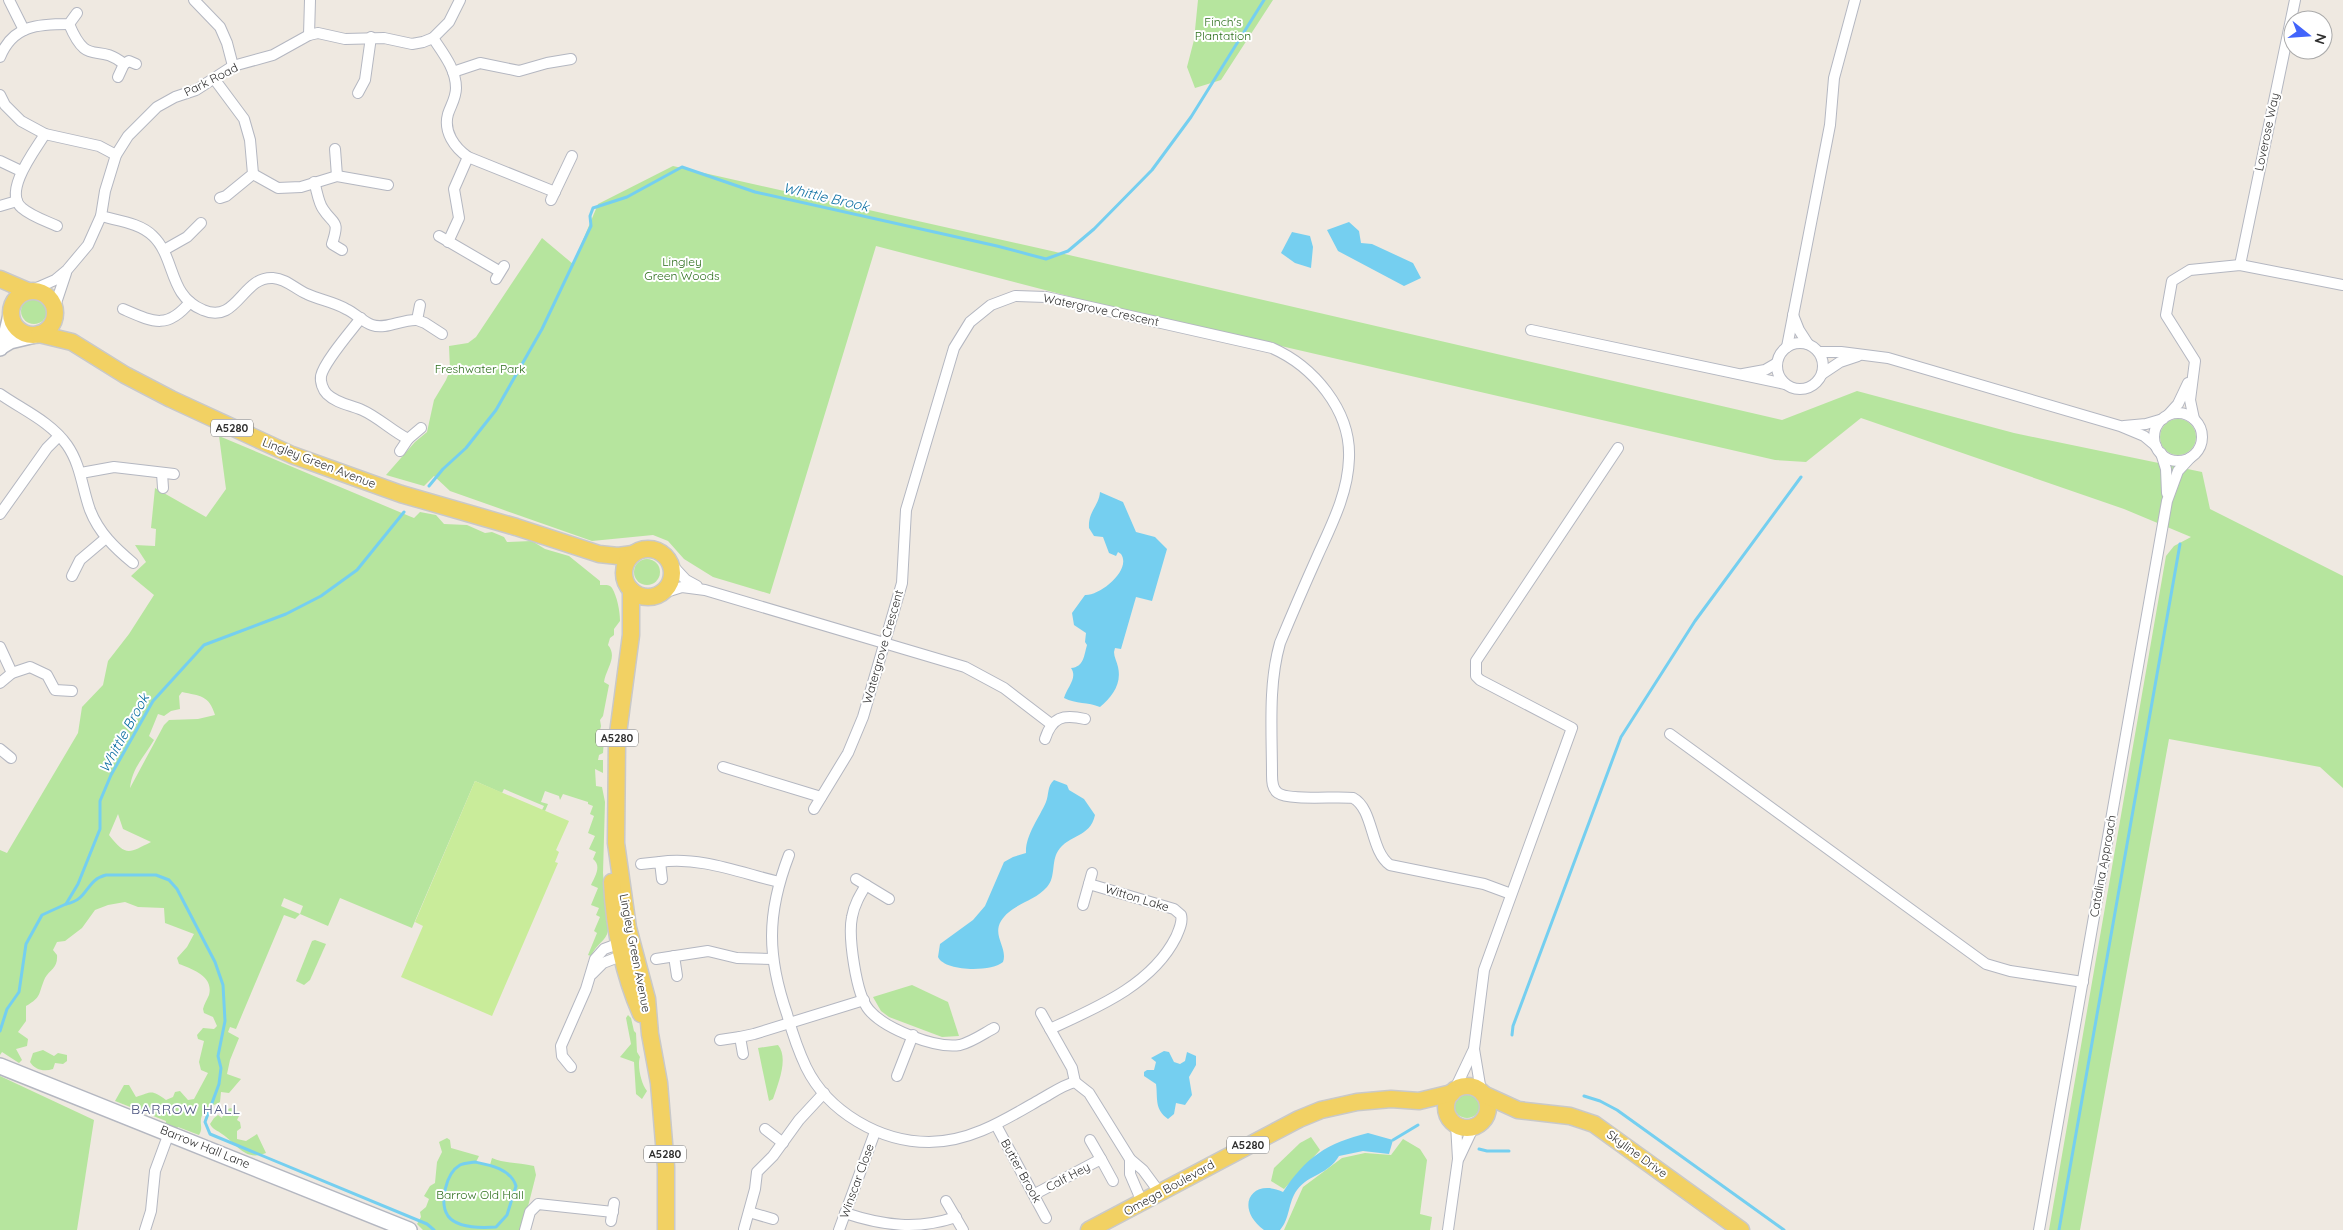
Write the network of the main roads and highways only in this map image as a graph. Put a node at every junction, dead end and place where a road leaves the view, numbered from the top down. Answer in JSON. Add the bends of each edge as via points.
{"nodes":[{"id":1,"x":0,"y":279,"type":"edge"},
{"id":2,"x":0,"y":285,"type":"edge"},
{"id":3,"x":30,"y":290,"type":"junction"},
{"id":4,"x":55,"y":309,"type":"junction"},
{"id":5,"x":11,"y":312,"type":"junction"},
{"id":6,"x":37,"y":335,"type":"junction"},
{"id":7,"x":72,"y":342,"type":"junction"},
{"id":8,"x":581,"y":548,"type":"junction"},
{"id":9,"x":633,"y":554,"type":"junction"},
{"id":10,"x":627,"y":584,"type":"junction"},
{"id":11,"x":658,"y":595,"type":"junction"},
{"id":12,"x":631,"y":634,"type":"junction"},
{"id":13,"x":1453,"y":1092,"type":"junction"},
{"id":14,"x":1482,"y":1093,"type":"junction"},
{"id":15,"x":1419,"y":1100,"type":"junction"},
{"id":16,"x":1518,"y":1110,"type":"junction"},
{"id":17,"x":1452,"y":1120,"type":"junction"},
{"id":18,"x":1479,"y":1123,"type":"junction"},
{"id":19,"x":665,"y":1229,"type":"edge"},
{"id":20,"x":1089,"y":1230,"type":"edge"},
{"id":21,"x":1741,"y":1230,"type":"edge"}],
"edges":[{"from":1,"to":3,"type":"main road","number":"A5280"},
{"from":2,"to":5,"type":"main road","number":"A5280"},
{"from":3,"to":4,"type":"main road","number":"A5280","via":[[46,294]]},
{"from":3,"to":5,"type":"main road","via":[[17,298]]},
{"from":4,"to":6,"type":"main road","via":[[52,326]]},
{"from":4,"to":7,"type":"main road","name":"Lingley Green Avenue","number":"A5280"},
{"from":5,"to":6,"type":"main road","number":"A5280","via":[[16,328]]},
{"from":6,"to":7,"type":"main road","name":"Lingley Green Avenue","number":"A5280"},
{"from":7,"to":8,"type":"main road","name":"Lingley Green Avenue","number":"A5280","via":[[171,399],[292,455],[401,494]]},
{"from":8,"to":9,"type":"main road","name":"Lingley Green Avenue","number":"A5280","via":[[609,555]]},
{"from":8,"to":10,"type":"main road","name":"Lingley Green Avenue","number":"A5280"},
{"from":9,"to":10,"type":"main road","number":"A5280","via":[[625,564]]},
{"from":9,"to":11,"type":"main road","number":"A5280","via":[[640,550],[655,550],[662,553],[672,566],[672,580]]},
{"from":10,"to":11,"type":"main road","number":"A5280","via":[[637,595]]},
{"from":10,"to":12,"type":"main road","name":"Lingley Green Avenue","number":"A5280"},
{"from":11,"to":12,"type":"main road","name":"Lingley Green Avenue","number":"A5280","via":[[639,615]]},
{"from":12,"to":19,"type":"main road","name":"Lingley Green Avenue","number":"A5280","via":[[617,741],[616,843],[626,948],[638,963],[647,999],[659,1083]]},
{"from":13,"to":14,"type":"main road","number":"A5280","via":[[1468,1086]]},
{"from":13,"to":15,"type":"main road","name":"Omega Boulevard","number":"A5280"},
{"from":13,"to":17,"type":"main road","via":[[1447,1104]]},
{"from":14,"to":16,"type":"main road","name":"Skyline Drive","number":"A5280"},
{"from":14,"to":18,"type":"main road","via":[[1488,1107]]},
{"from":15,"to":17,"type":"main road","name":"Omega Boulevard","number":"A5280"},
{"from":15,"to":20,"type":"main road","name":"Omega Boulevard","number":"A5280","via":[[1357,1102],[1321,1110],[1272,1131]]},
{"from":16,"to":18,"type":"main road","name":"Skyline Drive","number":"A5280"},
{"from":16,"to":21,"type":"main road","name":"Skyline Drive","number":"A5280","via":[[1570,1116],[1594,1124]]},
{"from":17,"to":18,"type":"main road","number":"A5280","via":[[1468,1128]]}]}
